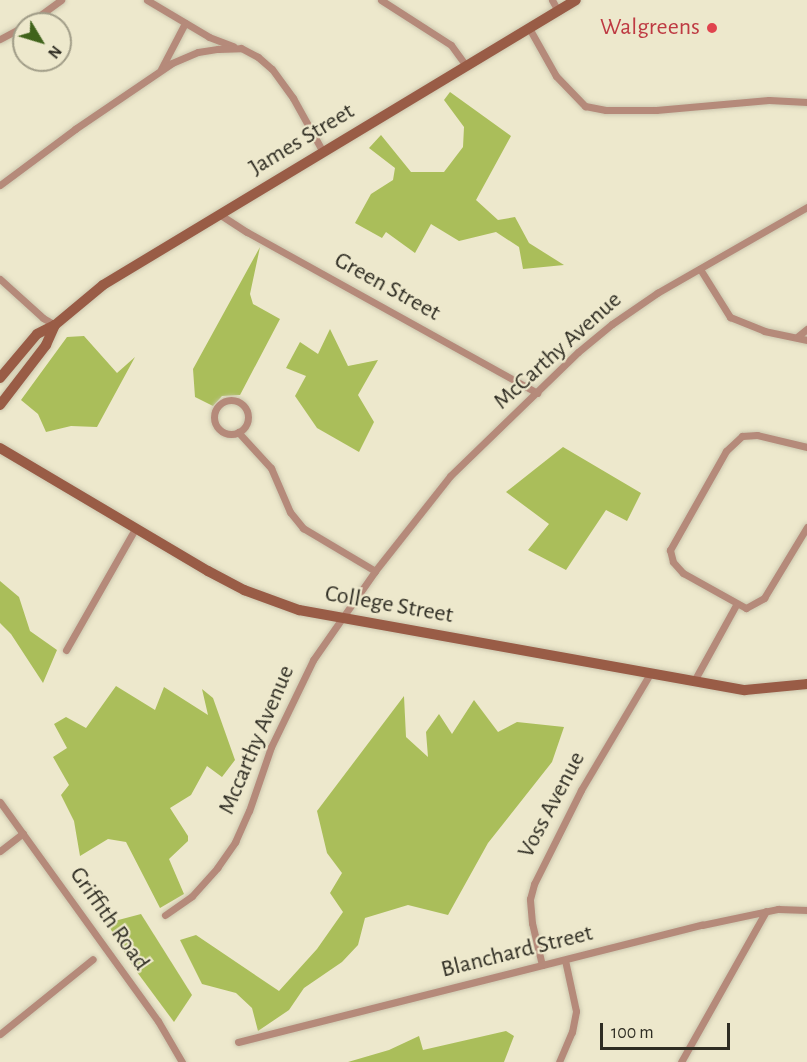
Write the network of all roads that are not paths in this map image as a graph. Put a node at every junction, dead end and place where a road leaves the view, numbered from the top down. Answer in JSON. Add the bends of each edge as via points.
{"nodes":[{"id":1,"x":61,"y":0,"type":"edge"},
{"id":2,"x":147,"y":0,"type":"edge"},
{"id":3,"x":381,"y":0,"type":"edge"},
{"id":4,"x":552,"y":0,"type":"edge"},
{"id":5,"x":576,"y":0,"type":"edge"},
{"id":6,"x":558,"y":11,"type":"junction"},
{"id":7,"x":44,"y":12,"type":"edge"},
{"id":8,"x":185,"y":23,"type":"junction"},
{"id":9,"x":529,"y":28,"type":"junction"},
{"id":10,"x":241,"y":48,"type":"junction"},
{"id":11,"x":466,"y":66,"type":"junction"},
{"id":12,"x":158,"y":73,"type":"junction"},
{"id":13,"x":807,"y":102,"type":"edge"},
{"id":14,"x":323,"y":152,"type":"junction"},
{"id":15,"x":0,"y":184,"type":"edge"},
{"id":16,"x":807,"y":207,"type":"edge"},
{"id":17,"x":219,"y":214,"type":"junction"},
{"id":18,"x":699,"y":269,"type":"junction"},
{"id":19,"x":0,"y":279,"type":"edge"},
{"id":20,"x":55,"y":325,"type":"junction"},
{"id":21,"x":807,"y":329,"type":"edge"},
{"id":22,"x":797,"y":337,"type":"junction"},
{"id":23,"x":807,"y":340,"type":"edge"},
{"id":24,"x":0,"y":378,"type":"edge"},
{"id":25,"x":537,"y":393,"type":"junction"},
{"id":26,"x":0,"y":405,"type":"edge"},
{"id":27,"x":238,"y":432,"type":"junction"},
{"id":28,"x":807,"y":447,"type":"edge"},
{"id":29,"x":0,"y":448,"type":"edge"},
{"id":30,"x":807,"y":527,"type":"edge"},
{"id":31,"x":135,"y":529,"type":"junction"},
{"id":32,"x":375,"y":572,"type":"junction"},
{"id":33,"x":736,"y":605,"type":"junction"},
{"id":34,"x":341,"y":618,"type":"junction"},
{"id":35,"x":66,"y":650,"type":"dead end"},
{"id":36,"x":650,"y":674,"type":"junction"},
{"id":37,"x":694,"y":681,"type":"junction"},
{"id":38,"x":807,"y":684,"type":"edge"},
{"id":39,"x":0,"y":802,"type":"edge"},
{"id":40,"x":23,"y":834,"type":"junction"},
{"id":41,"x":0,"y":851,"type":"edge"},
{"id":42,"x":807,"y":910,"type":"edge"},
{"id":43,"x":766,"y":911,"type":"junction"},
{"id":44,"x":165,"y":915,"type":"dead end"},
{"id":45,"x":93,"y":959,"type":"dead end"},
{"id":46,"x":565,"y":960,"type":"junction"},
{"id":47,"x":542,"y":965,"type":"junction"},
{"id":48,"x":0,"y":1034,"type":"edge"},
{"id":49,"x":238,"y":1042,"type":"dead end"},
{"id":50,"x":182,"y":1062,"type":"edge"},
{"id":51,"x":559,"y":1062,"type":"edge"},
{"id":52,"x":681,"y":1062,"type":"edge"}],
"edges":[{"from":1,"to":7,"type":"street"},
{"from":2,"to":8,"type":"street"},
{"from":3,"to":11,"type":"street","via":[[451,45]]},
{"from":4,"to":6,"type":"street"},
{"from":5,"to":6,"type":"street","name":"James Street"},
{"from":6,"to":9,"type":"street","name":"James Street"},
{"from":8,"to":10,"type":"street","via":[[222,43]]},
{"from":8,"to":12,"type":"street"},
{"from":9,"to":11,"type":"street","name":"James Street"},
{"from":9,"to":13,"type":"street","via":[[556,76],[585,106],[656,110],[769,100]]},
{"from":10,"to":12,"type":"street","via":[[198,52]]},
{"from":10,"to":14,"type":"street","via":[[258,57],[280,78]]},
{"from":11,"to":14,"type":"street","name":"James Street"},
{"from":12,"to":15,"type":"street"},
{"from":14,"to":17,"type":"street","name":"James Street"},
{"from":16,"to":18,"type":"street","name":"McCarthy Avenue"},
{"from":17,"to":20,"type":"street","name":"James Street","via":[[103,285]]},
{"from":17,"to":25,"type":"street","name":"Green Street"},
{"from":18,"to":22,"type":"street","via":[[730,317],[764,331]]},
{"from":18,"to":25,"type":"street","name":"McCarthy Avenue","via":[[612,324]]},
{"from":19,"to":20,"type":"street"},
{"from":20,"to":24,"type":"street","name":"James Street","via":[[37,334]]},
{"from":20,"to":26,"type":"street","name":"James Street","via":[[46,345]]},
{"from":21,"to":22,"type":"street"},
{"from":22,"to":23,"type":"street"},
{"from":25,"to":32,"type":"street","name":"McCarthy Avenue","via":[[450,476]]},
{"from":27,"to":27,"type":"street","via":[[227,434],[217,427],[214,416],[222,402],[233,400],[246,408],[248,419]]},
{"from":27,"to":32,"type":"street","via":[[271,468],[290,512],[303,528]]},
{"from":28,"to":33,"type":"street","via":[[757,435],[742,436],[733,443],[670,550],[673,562],[683,573]]},
{"from":29,"to":31,"type":"street","name":"College Street"},
{"from":30,"to":33,"type":"street","via":[[764,598],[746,608]]},
{"from":31,"to":34,"type":"street","name":"College Street","via":[[249,592],[299,610]]},
{"from":31,"to":35,"type":"street"},
{"from":32,"to":34,"type":"street","name":"Mccarthy Avenue"},
{"from":33,"to":37,"type":"street"},
{"from":34,"to":36,"type":"street","name":"College Street"},
{"from":34,"to":44,"type":"street","name":"Mccarthy Avenue","via":[[286,712],[235,842],[192,896]]},
{"from":36,"to":37,"type":"street","name":"College Street"},
{"from":36,"to":47,"type":"street","name":"Voss Avenue","via":[[581,790],[534,884],[530,899],[532,923]]},
{"from":37,"to":38,"type":"street","name":"College Street","via":[[745,690]]},
{"from":39,"to":40,"type":"street","name":"Griffith Road"},
{"from":40,"to":41,"type":"street"},
{"from":40,"to":50,"type":"street","name":"Griffith Road","via":[[158,1021]]},
{"from":42,"to":43,"type":"street","name":"Blanchard Street"},
{"from":43,"to":46,"type":"street","name":"Blanchard Street"},
{"from":43,"to":52,"type":"street"},
{"from":45,"to":48,"type":"street"},
{"from":46,"to":47,"type":"street","name":"Blanchard Street"},
{"from":46,"to":51,"type":"street","via":[[576,1011]]},
{"from":47,"to":49,"type":"street","name":"Blanchard Street"}]}
